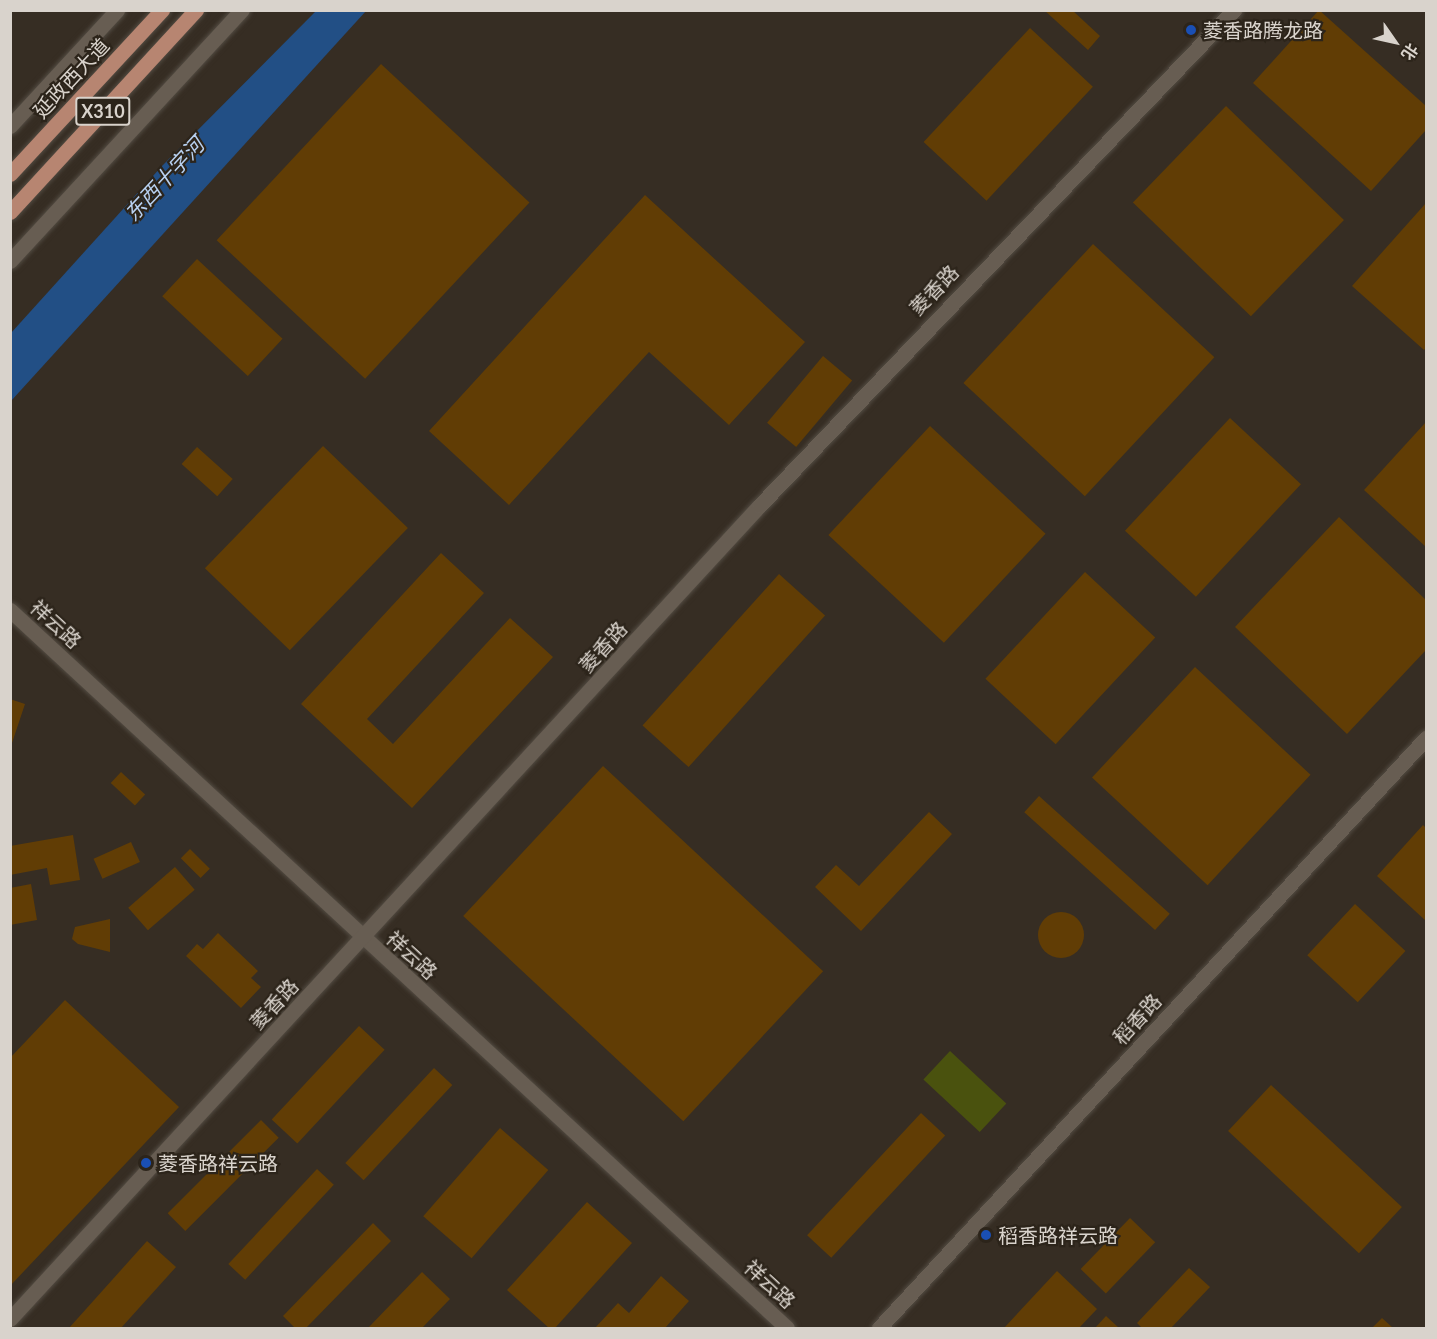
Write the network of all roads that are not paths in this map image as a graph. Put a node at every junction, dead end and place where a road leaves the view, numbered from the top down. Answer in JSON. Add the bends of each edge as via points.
{"nodes":[{"id":1,"x":117,"y":10,"type":"edge"},
{"id":2,"x":162,"y":10,"type":"edge"},
{"id":3,"x":196,"y":10,"type":"edge"},
{"id":4,"x":242,"y":10,"type":"edge"},
{"id":5,"x":1234,"y":10,"type":"edge"},
{"id":6,"x":10,"y":126,"type":"edge"},
{"id":7,"x":10,"y":174,"type":"edge"},
{"id":8,"x":10,"y":212,"type":"edge"},
{"id":9,"x":10,"y":261,"type":"edge"},
{"id":10,"x":10,"y":610,"type":"edge"},
{"id":11,"x":1426,"y":738,"type":"edge"},
{"id":12,"x":363,"y":939,"type":"junction"},
{"id":13,"x":10,"y":1319,"type":"edge"},
{"id":14,"x":788,"y":1329,"type":"edge"},
{"id":15,"x":879,"y":1329,"type":"edge"}],
"edges":[{"from":1,"to":6,"type":"street"},
{"from":2,"to":7,"type":"main road","name":"延政西大道","number":"X310"},
{"from":3,"to":8,"type":"main road","number":"X310"},
{"from":4,"to":9,"type":"street"},
{"from":5,"to":12,"type":"street","name":"菱香路","via":[[881,375]]},
{"from":10,"to":12,"type":"street","name":"祥云路"},
{"from":11,"to":15,"type":"street","name":"稻香路"},
{"from":12,"to":13,"type":"street","name":"菱香路"},
{"from":12,"to":14,"type":"street","name":"祥云路"}]}
